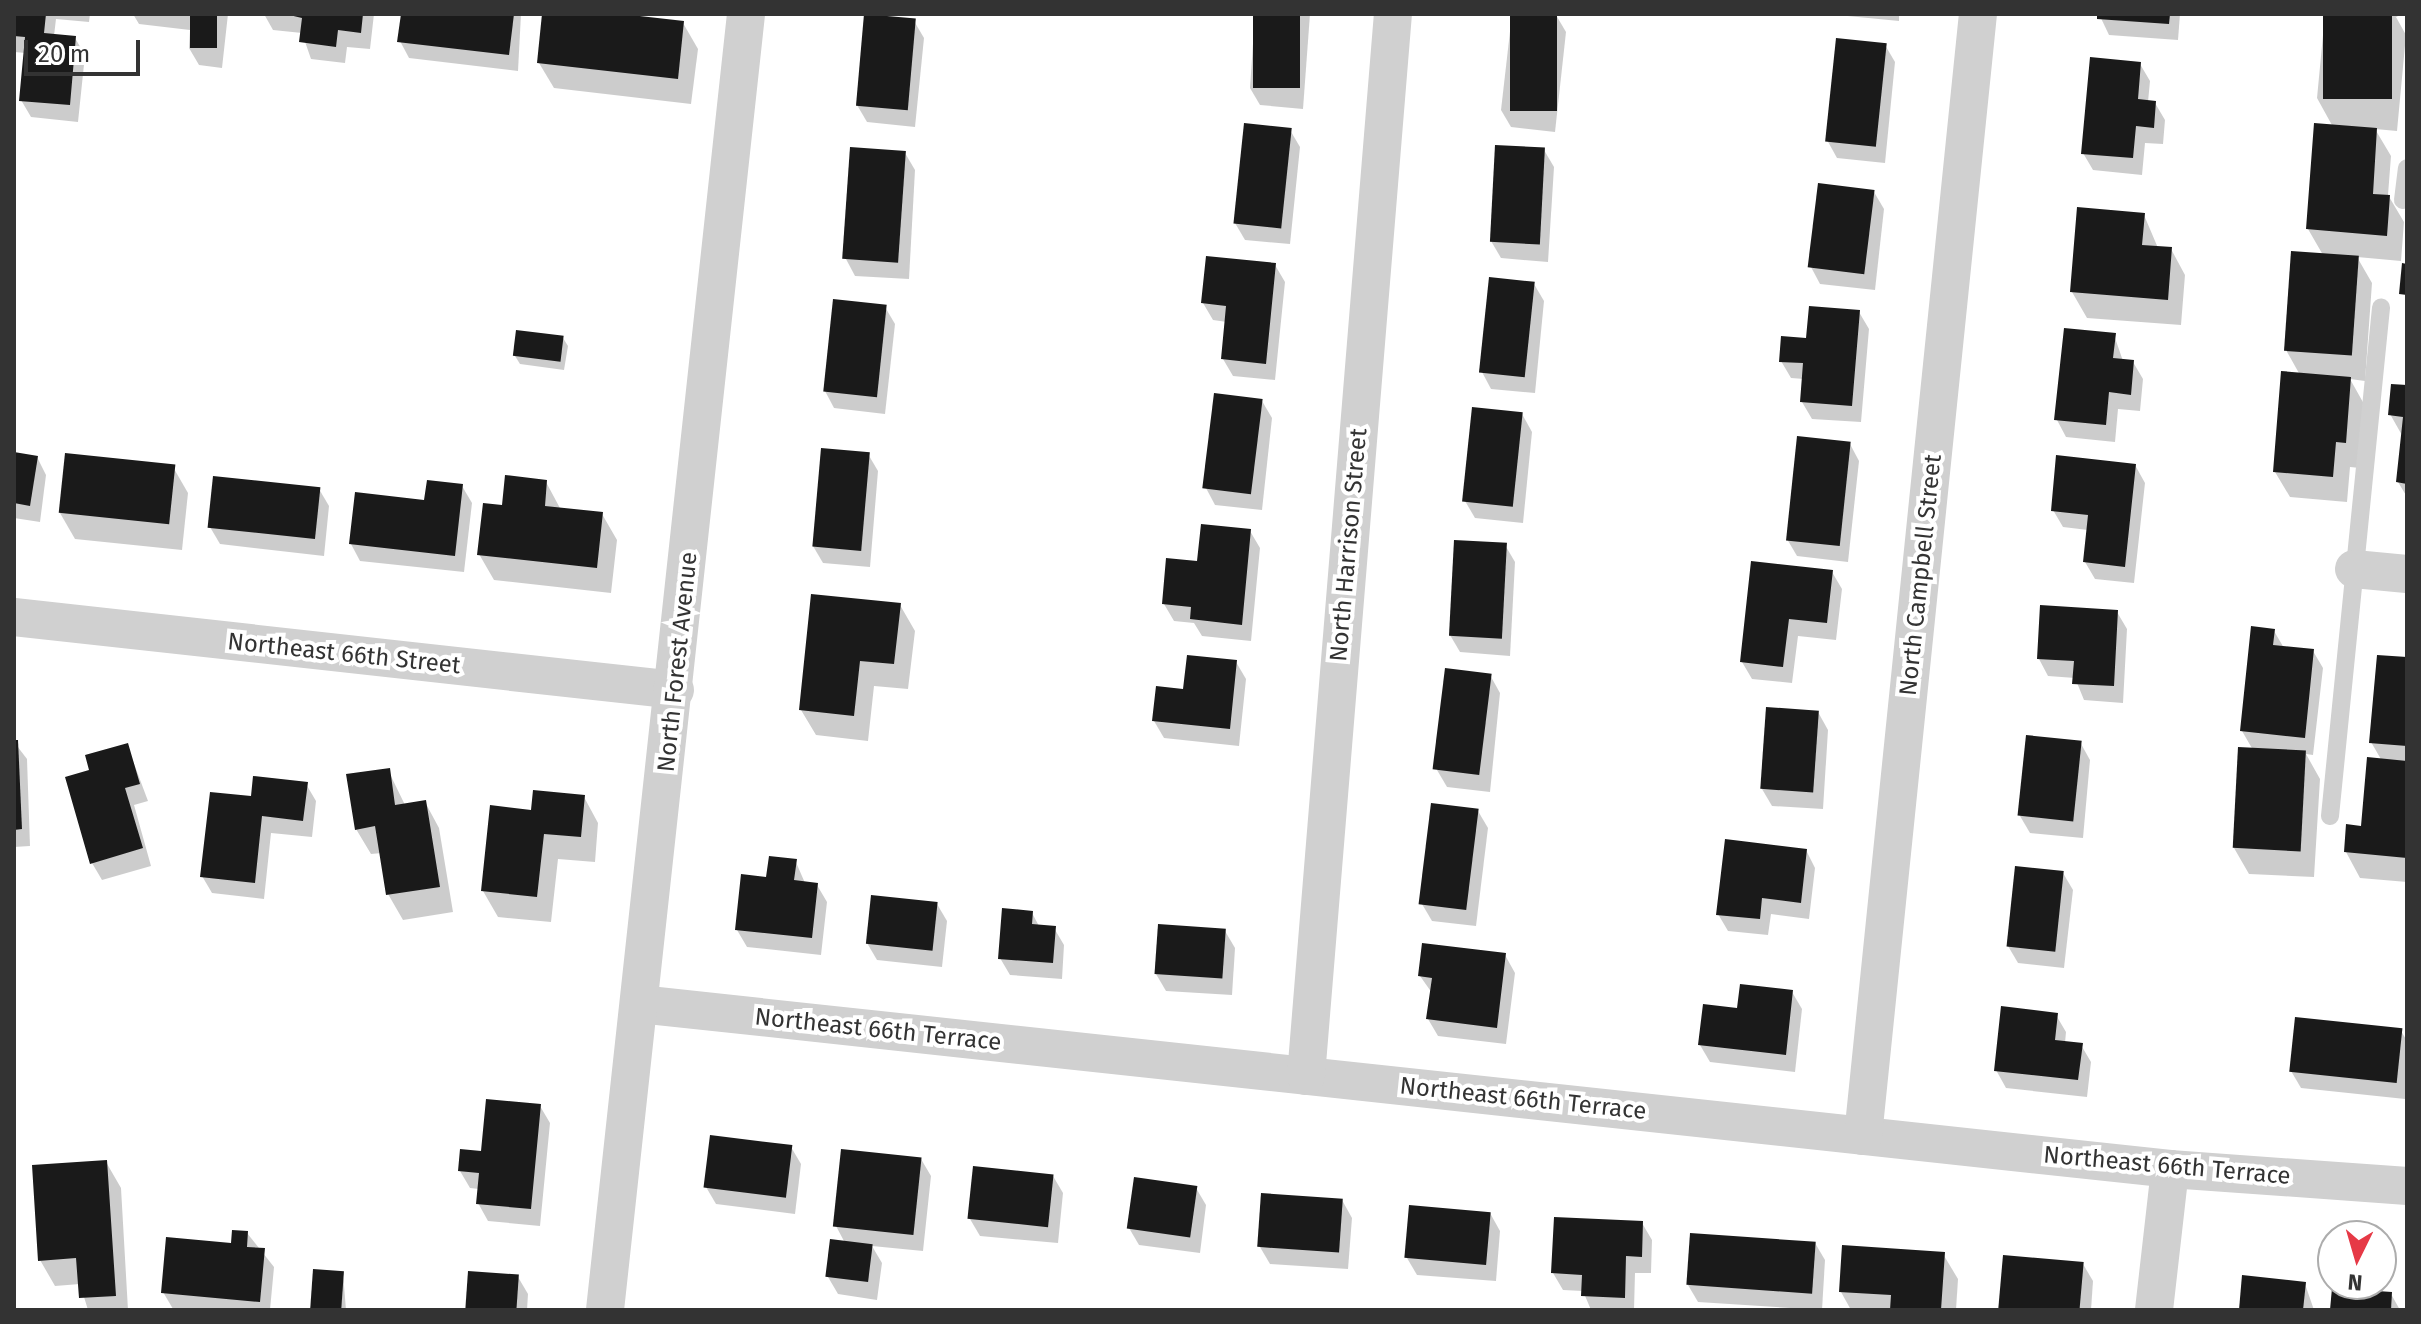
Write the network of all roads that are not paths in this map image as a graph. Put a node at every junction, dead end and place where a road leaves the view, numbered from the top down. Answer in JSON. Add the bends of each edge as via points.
{"nodes":[{"id":1,"x":746,"y":14,"type":"edge"},
{"id":2,"x":1393,"y":14,"type":"edge"},
{"id":3,"x":1978,"y":14,"type":"edge"},
{"id":4,"x":2407,"y":168,"type":"edge"},
{"id":5,"x":2403,"y":200,"type":"dead end"},
{"id":6,"x":2381,"y":308,"type":"dead end"},
{"id":7,"x":2354,"y":569,"type":"junction"},
{"id":8,"x":2407,"y":574,"type":"edge"},
{"id":9,"x":14,"y":617,"type":"edge"},
{"id":10,"x":675,"y":690,"type":"junction"},
{"id":11,"x":2330,"y":816,"type":"dead end"},
{"id":12,"x":639,"y":1004,"type":"junction"},
{"id":13,"x":1306,"y":1076,"type":"junction"},
{"id":14,"x":1863,"y":1136,"type":"junction"},
{"id":15,"x":2170,"y":1169,"type":"junction"},
{"id":16,"x":2407,"y":1186,"type":"edge"},
{"id":17,"x":605,"y":1310,"type":"edge"},
{"id":18,"x":2154,"y":1310,"type":"edge"}],
"edges":[{"from":1,"to":10,"type":"street","name":"North Forest Avenue"},
{"from":2,"to":13,"type":"street","name":"North Harrison Street"},
{"from":3,"to":14,"type":"street","name":"North Campbell Street"},
{"from":4,"to":5,"type":"lane"},
{"from":6,"to":7,"type":"lane"},
{"from":7,"to":8,"type":"street"},
{"from":7,"to":11,"type":"lane"},
{"from":9,"to":10,"type":"street","name":"Northeast 66th Street"},
{"from":10,"to":12,"type":"street","name":"North Forest Avenue"},
{"from":12,"to":13,"type":"street","name":"Northeast 66th Terrace"},
{"from":12,"to":17,"type":"street","name":"North Forest Avenue"},
{"from":13,"to":14,"type":"street","name":"Northeast 66th Terrace"},
{"from":14,"to":15,"type":"street","name":"Northeast 66th Terrace"},
{"from":15,"to":16,"type":"street","name":"Northeast 66th Terrace"},
{"from":15,"to":18,"type":"street"}]}
